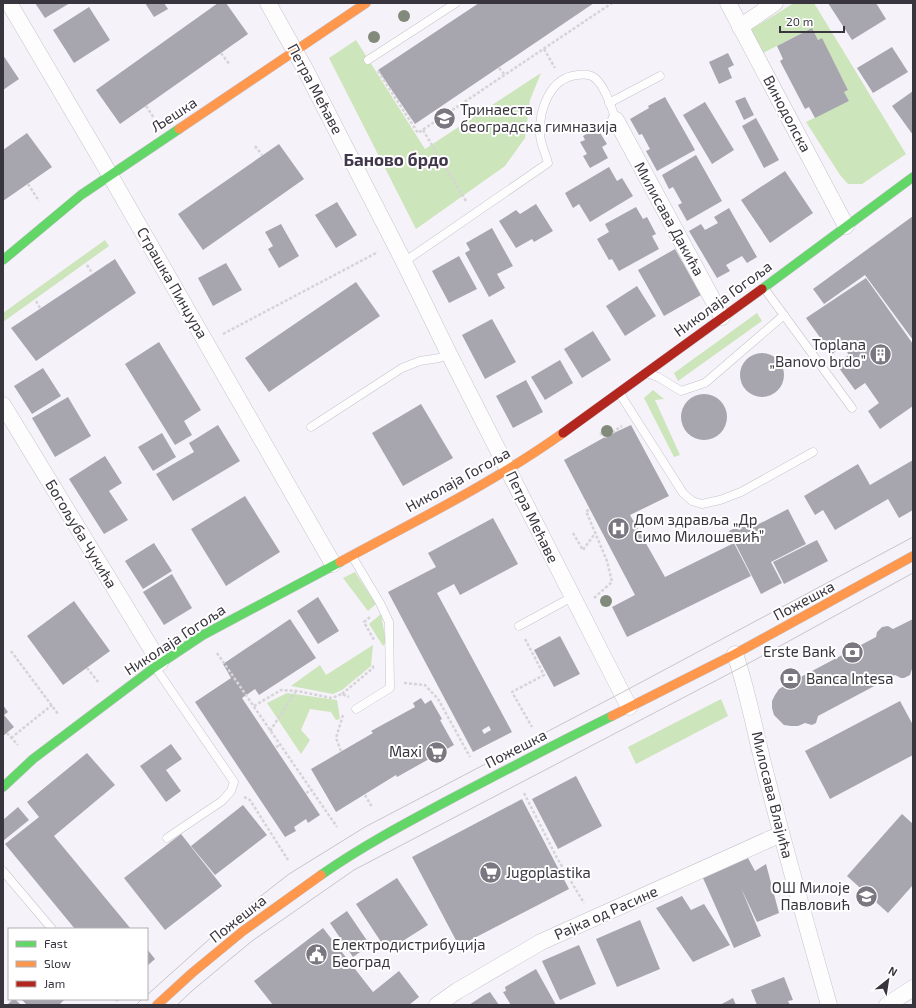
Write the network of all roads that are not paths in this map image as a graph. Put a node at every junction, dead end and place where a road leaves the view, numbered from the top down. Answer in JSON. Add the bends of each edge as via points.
{"nodes":[{"id":1,"x":9,"y":3,"type":"edge"},
{"id":2,"x":268,"y":3,"type":"edge"},
{"id":3,"x":366,"y":3,"type":"edge"},
{"id":4,"x":456,"y":3,"type":"edge"},
{"id":5,"x":728,"y":3,"type":"edge"},
{"id":6,"x":775,"y":3,"type":"edge"},
{"id":7,"x":740,"y":27,"type":"junction"},
{"id":8,"x":295,"y":51,"type":"junction"},
{"id":9,"x":369,"y":59,"type":"road end"},
{"id":10,"x":660,"y":76,"type":"dead end"},
{"id":11,"x":609,"y":103,"type":"junction"},
{"id":12,"x":616,"y":120,"type":"joint"},
{"id":13,"x":109,"y":175,"type":"junction"},
{"id":14,"x":913,"y":177,"type":"edge"},
{"id":15,"x":846,"y":226,"type":"junction"},
{"id":16,"x":3,"y":260,"type":"edge"},
{"id":17,"x":404,"y":262,"type":"junction"},
{"id":18,"x":763,"y":287,"type":"junction"},
{"id":19,"x":784,"y":315,"type":"junction"},
{"id":20,"x":722,"y":317,"type":"junction"},
{"id":21,"x":449,"y":354,"type":"junction"},
{"id":22,"x":647,"y":373,"type":"junction"},
{"id":23,"x":620,"y":393,"type":"junction"},
{"id":24,"x":3,"y":405,"type":"edge"},
{"id":25,"x":852,"y":408,"type":"dead end"},
{"id":26,"x":311,"y":427,"type":"dead end"},
{"id":27,"x":813,"y":452,"type":"dead end"},
{"id":28,"x":508,"y":469,"type":"junction"},
{"id":29,"x":351,"y":555,"type":"junction"},
{"id":30,"x":913,"y":556,"type":"edge"},
{"id":31,"x":333,"y":564,"type":"junction"},
{"id":32,"x":572,"y":597,"type":"junction"},
{"id":33,"x":518,"y":626,"type":"road end"},
{"id":34,"x":735,"y":654,"type":"junction"},
{"id":35,"x":157,"y":665,"type":"junction"},
{"id":36,"x":359,"y":707,"type":"road end"},
{"id":37,"x":629,"y":707,"type":"junction"},
{"id":38,"x":3,"y":787,"type":"edge"},
{"id":39,"x":781,"y":834,"type":"junction"},
{"id":40,"x":167,"y":838,"type":"dead end"},
{"id":41,"x":3,"y":871,"type":"edge"},
{"id":42,"x":51,"y":928,"type":"edge"},
{"id":43,"x":913,"y":988,"type":"edge"},
{"id":44,"x":157,"y":1005,"type":"edge"},
{"id":45,"x":437,"y":1005,"type":"edge"},
{"id":46,"x":829,"y":1005,"type":"edge"},
{"id":47,"x":887,"y":1005,"type":"edge"}],
"edges":[{"from":1,"to":13,"type":"street","name":"Страшка Пинџура"},
{"from":2,"to":8,"type":"street","name":"Петра Мећаве"},
{"from":3,"to":8,"type":"street","name":"Љешка"},
{"from":4,"to":9,"type":"lane"},
{"from":5,"to":7,"type":"street","name":"Винодолска"},
{"from":6,"to":7,"type":"street"},
{"from":7,"to":15,"type":"street","name":"Винодолска"},
{"from":8,"to":13,"type":"street","name":"Љешка"},
{"from":8,"to":17,"type":"street","name":"Петра Мећаве"},
{"from":10,"to":11,"type":"lane"},
{"from":11,"to":12,"type":"lane"},
{"from":11,"to":17,"type":"lane","via":[[595,78],[586,74],[573,75],[561,81],[550,91],[543,107],[539,135],[548,163]]},
{"from":12,"to":20,"type":"street","name":"Милисава Дакића"},
{"from":13,"to":16,"type":"street","name":"Љешка"},
{"from":13,"to":31,"type":"street","name":"Страшка Пинџура"},
{"from":14,"to":15,"type":"street","name":"Николаја Гогоља"},
{"from":15,"to":18,"type":"street","name":"Николаја Гогоља"},
{"from":17,"to":21,"type":"street","name":"Петра Мећаве"},
{"from":18,"to":19,"type":"lane"},
{"from":18,"to":20,"type":"street","name":"Николаја Гогоља"},
{"from":19,"to":22,"type":"lane","via":[[705,383],[681,391]]},
{"from":19,"to":25,"type":"lane"},
{"from":20,"to":22,"type":"street","name":"Николаја Гогоља"},
{"from":21,"to":26,"type":"lane","via":[[402,368]]},
{"from":21,"to":28,"type":"street","name":"Петра Мећаве"},
{"from":22,"to":23,"type":"street","name":"Николаја Гогоља"},
{"from":23,"to":27,"type":"lane","via":[[683,493],[692,501],[702,504],[741,492]]},
{"from":23,"to":28,"type":"street","name":"Николаја Гогоља"},
{"from":24,"to":35,"type":"street","name":"Богољуба Чукића"},
{"from":28,"to":29,"type":"street","name":"Николаја Гогоља"},
{"from":28,"to":32,"type":"street","name":"Петра Мећаве"},
{"from":29,"to":31,"type":"street","name":"Николаја Гогоља"},
{"from":29,"to":36,"type":"lane","via":[[389,622],[390,688]]},
{"from":30,"to":34,"type":"street","name":"Пожешка"},
{"from":31,"to":35,"type":"street","name":"Николаја Гогоља","via":[[203,635]]},
{"from":32,"to":33,"type":"lane"},
{"from":32,"to":37,"type":"street","name":"Петра Мећаве"},
{"from":34,"to":37,"type":"street","name":"Пожешка"},
{"from":34,"to":39,"type":"street","name":"Милосава Влајића","via":[[744,680]]},
{"from":35,"to":38,"type":"street","name":"Николаја Гогоља","via":[[33,759]]},
{"from":35,"to":40,"type":"lane","via":[[234,782],[231,791],[222,802]]},
{"from":37,"to":44,"type":"street","name":"Пожешка","via":[[444,802],[345,858],[243,931]]},
{"from":39,"to":45,"type":"street","name":"Рајка од Расине","via":[[542,942],[456,991]]},
{"from":39,"to":46,"type":"street","name":"Милосава Влајића"},
{"from":41,"to":42,"type":"lane"},
{"from":43,"to":47,"type":"street"}]}
